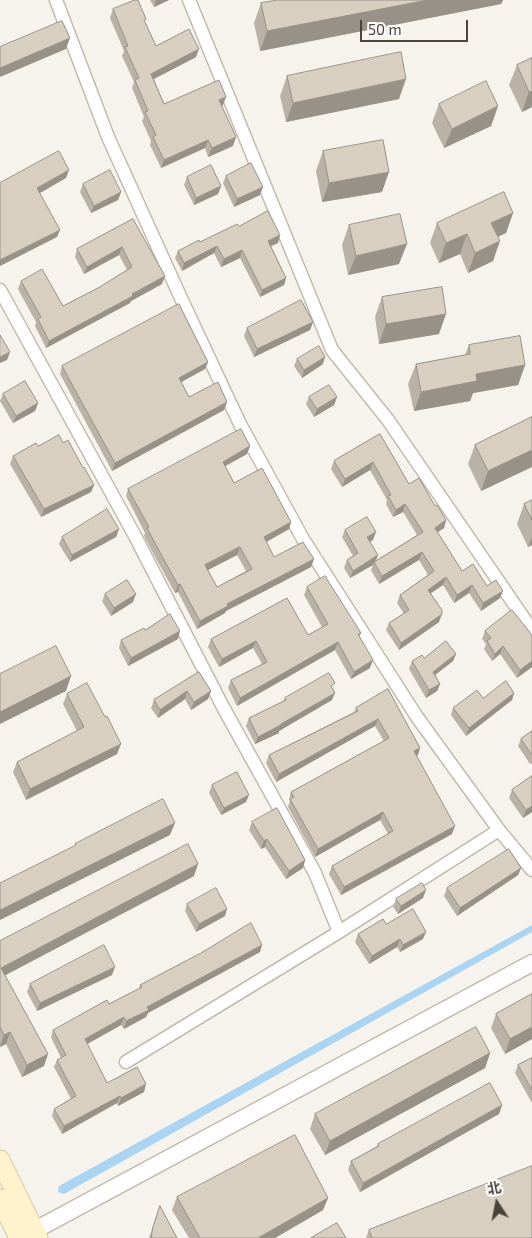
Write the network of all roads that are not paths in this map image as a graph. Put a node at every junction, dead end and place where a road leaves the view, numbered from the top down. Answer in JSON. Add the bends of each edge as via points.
{"nodes":[{"id":1,"x":56,"y":0,"type":"edge"},
{"id":2,"x":189,"y":0,"type":"edge"},
{"id":3,"x":0,"y":290,"type":"edge"},
{"id":4,"x":532,"y":630,"type":"edge"},
{"id":5,"x":499,"y":830,"type":"junction"},
{"id":6,"x":532,"y":870,"type":"edge"},
{"id":7,"x":339,"y":932,"type":"junction"},
{"id":8,"x":532,"y":963,"type":"edge"},
{"id":9,"x":126,"y":1062,"type":"dead end"},
{"id":10,"x":0,"y":1160,"type":"edge"},
{"id":11,"x":0,"y":1199,"type":"edge"},
{"id":12,"x":28,"y":1236,"type":"edge"}],
"edges":[{"from":1,"to":5,"type":"street","via":[[108,137],[245,432],[303,538],[417,717]]},
{"from":2,"to":4,"type":"street","via":[[332,350],[388,420]]},
{"from":3,"to":7,"type":"street","via":[[134,536],[222,707],[315,873]]},
{"from":5,"to":6,"type":"street"},
{"from":5,"to":7,"type":"street"},
{"from":7,"to":9,"type":"street"},
{"from":8,"to":12,"type":"street"},
{"from":10,"to":12,"type":"main road"},
{"from":11,"to":12,"type":"main road"}]}
